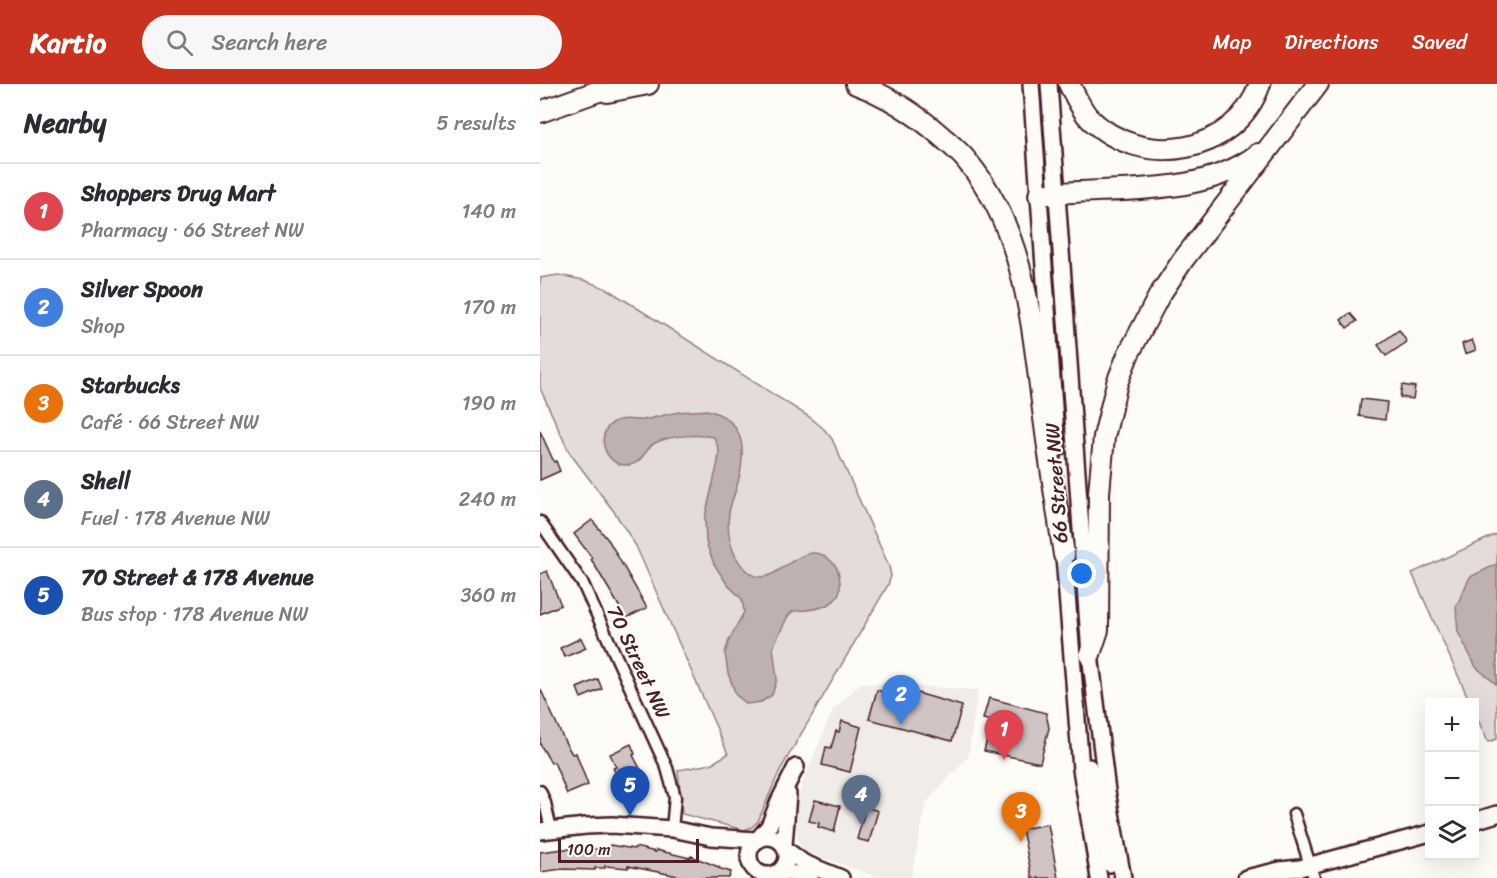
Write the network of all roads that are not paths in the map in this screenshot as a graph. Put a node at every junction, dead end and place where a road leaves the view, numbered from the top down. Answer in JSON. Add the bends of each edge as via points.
{"nodes":[{"id":1,"x":618,"y":84,"type":"edge"},
{"id":2,"x":648,"y":84,"type":"edge"},
{"id":3,"x":856,"y":84,"type":"edge"},
{"id":4,"x":1031,"y":84,"type":"edge"},
{"id":5,"x":1049,"y":84,"type":"edge"},
{"id":6,"x":1069,"y":84,"type":"edge"},
{"id":7,"x":1260,"y":84,"type":"edge"},
{"id":8,"x":1318,"y":84,"type":"edge"},
{"id":9,"x":569,"y":100,"type":"junction"},
{"id":10,"x":540,"y":112,"type":"edge"},
{"id":11,"x":1286,"y":127,"type":"junction"},
{"id":12,"x":1048,"y":194,"type":"junction"},
{"id":13,"x":540,"y":522,"type":"edge"},
{"id":14,"x":1064,"y":555,"type":"junction"},
{"id":15,"x":1090,"y":654,"type":"junction"},
{"id":16,"x":1077,"y":730,"type":"junction"},
{"id":17,"x":540,"y":791,"type":"edge"},
{"id":18,"x":1294,"y":814,"type":"dead end"},
{"id":19,"x":1497,"y":814,"type":"edge"},
{"id":20,"x":1479,"y":819,"type":"edge"},
{"id":21,"x":672,"y":829,"type":"junction"},
{"id":22,"x":546,"y":830,"type":"edge"},
{"id":23,"x":1425,"y":835,"type":"edge"},
{"id":24,"x":711,"y":837,"type":"junction"},
{"id":25,"x":757,"y":839,"type":"junction"},
{"id":26,"x":784,"y":847,"type":"junction"},
{"id":27,"x":751,"y":869,"type":"edge"},
{"id":28,"x":1308,"y":870,"type":"edge"},
{"id":29,"x":773,"y":875,"type":"edge"},
{"id":30,"x":810,"y":878,"type":"edge"},
{"id":31,"x":841,"y":878,"type":"edge"},
{"id":32,"x":1099,"y":878,"type":"edge"},
{"id":33,"x":1112,"y":878,"type":"edge"},
{"id":34,"x":1123,"y":878,"type":"edge"},
{"id":35,"x":1246,"y":878,"type":"edge"},
{"id":36,"x":1282,"y":878,"type":"edge"}],
"edges":[{"from":1,"to":9,"type":"highway"},
{"from":2,"to":9,"type":"highway"},
{"from":3,"to":14,"type":"highway","via":[[910,112],[966,159],[1006,226],[1030,311]]},
{"from":4,"to":12,"type":"main road","name":"66 Street NW"},
{"from":5,"to":12,"type":"main road","name":"66 Street NW"},
{"from":6,"to":7,"type":"highway","via":[[1089,118],[1104,129],[1140,147],[1168,150],[1214,138],[1244,115]]},
{"from":8,"to":11,"type":"highway"},
{"from":9,"to":10,"type":"highway"},
{"from":11,"to":12,"type":"highway","via":[[1249,161],[1221,176],[1186,184]]},
{"from":11,"to":15,"type":"highway","via":[[1183,260],[1128,355],[1104,437],[1099,493],[1098,630]]},
{"from":12,"to":14,"type":"main road","name":"66 Street NW"},
{"from":12,"to":15,"type":"main road","name":"66 Street NW"},
{"from":13,"to":21,"type":"street","name":"70 Street NW","via":[[583,584],[664,760],[675,797]]},
{"from":14,"to":16,"type":"main road","name":"66 Street NW"},
{"from":15,"to":34,"type":"main road","name":"66 Street NW","via":[[1107,791]]},
{"from":16,"to":32,"type":"main road","name":"66 Street NW","via":[[1083,792]]},
{"from":16,"to":33,"type":"main road","via":[[1091,775]]},
{"from":17,"to":22,"type":"street","via":[[545,802]]},
{"from":18,"to":28,"type":"street"},
{"from":19,"to":20,"type":"main road"},
{"from":21,"to":22,"type":"main road","via":[[612,825]]},
{"from":21,"to":24,"type":"main road"},
{"from":23,"to":28,"type":"main road"},
{"from":24,"to":25,"type":"main road"},
{"from":24,"to":27,"type":"main road","via":[[733,849]]},
{"from":25,"to":26,"type":"main road","via":[[769,836]]},
{"from":25,"to":26,"type":"main road","via":[[769,826],[793,774]]},
{"from":25,"to":27,"type":"main road","via":[[748,853]]},
{"from":26,"to":29,"type":"main road","via":[[787,860]]},
{"from":26,"to":31,"type":"main road","via":[[810,867]]},
{"from":27,"to":29,"type":"main road"},
{"from":28,"to":35,"type":"main road","via":[[1280,870]]},
{"from":28,"to":36,"type":"main road"},
{"from":29,"to":30,"type":"main road","via":[[787,872]]}]}
